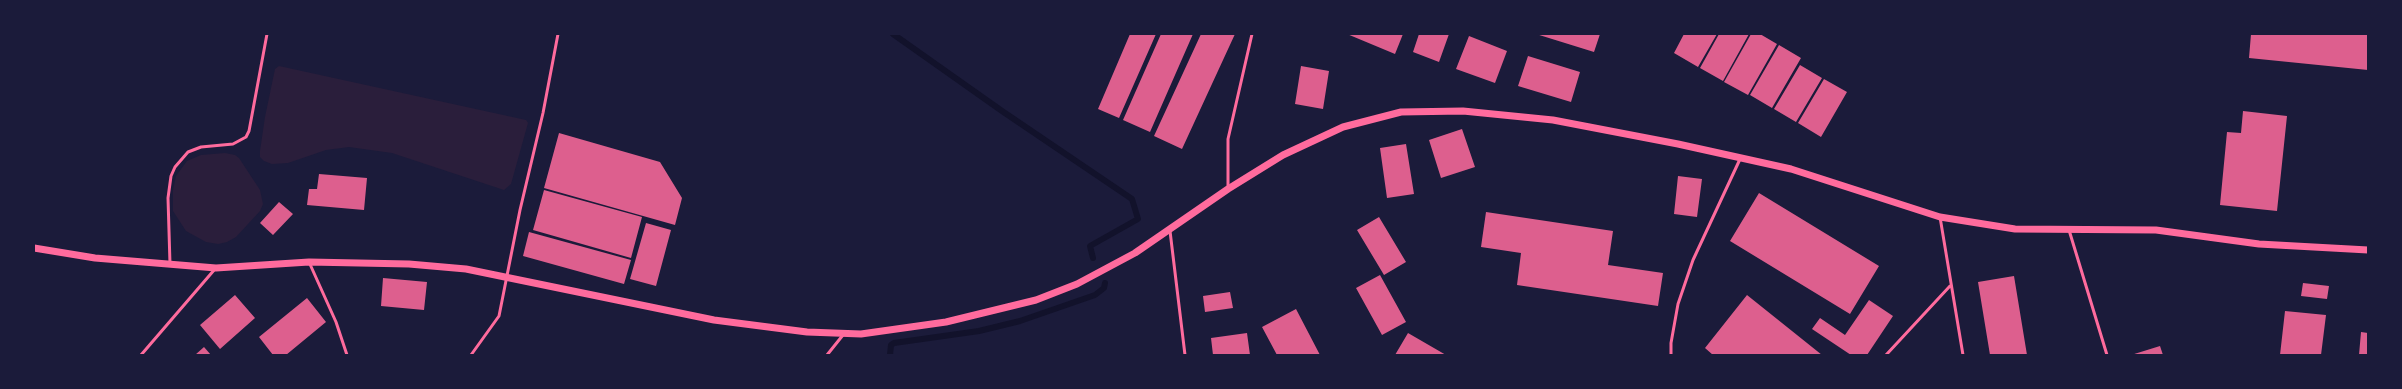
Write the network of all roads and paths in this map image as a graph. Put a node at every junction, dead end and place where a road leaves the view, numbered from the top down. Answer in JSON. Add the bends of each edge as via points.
{"nodes":[{"id":1,"x":267,"y":34,"type":"edge"},
{"id":2,"x":558,"y":34,"type":"edge"},
{"id":3,"x":1252,"y":34,"type":"edge"},
{"id":4,"x":1741,"y":157,"type":"junction"},
{"id":5,"x":1228,"y":189,"type":"junction"},
{"id":6,"x":1940,"y":217,"type":"junction"},
{"id":7,"x":1170,"y":229,"type":"junction"},
{"id":8,"x":2069,"y":230,"type":"junction"},
{"id":9,"x":34,"y":248,"type":"edge"},
{"id":10,"x":2368,"y":250,"type":"edge"},
{"id":11,"x":309,"y":262,"type":"junction"},
{"id":12,"x":170,"y":266,"type":"junction"},
{"id":13,"x":216,"y":268,"type":"junction"},
{"id":14,"x":507,"y":277,"type":"junction"},
{"id":15,"x":1950,"y":286,"type":"junction"},
{"id":16,"x":844,"y":333,"type":"junction"},
{"id":17,"x":141,"y":355,"type":"edge"},
{"id":18,"x":347,"y":355,"type":"edge"},
{"id":19,"x":471,"y":355,"type":"edge"},
{"id":20,"x":827,"y":355,"type":"edge"},
{"id":21,"x":1185,"y":355,"type":"edge"},
{"id":22,"x":1671,"y":355,"type":"edge"},
{"id":23,"x":1886,"y":355,"type":"edge"},
{"id":24,"x":1963,"y":355,"type":"edge"},
{"id":25,"x":2107,"y":355,"type":"edge"}],
"edges":[{"from":1,"to":12,"type":"lane","via":[[246,137],[233,144],[195,148],[174,166],[168,188]]},
{"from":2,"to":14,"type":"lane"},
{"from":3,"to":5,"type":"lane","via":[[1228,139]]},
{"from":4,"to":5,"type":"street","via":[[1553,120],[1462,111],[1400,112],[1343,127],[1283,155]]},
{"from":4,"to":6,"type":"street","via":[[1791,169]]},
{"from":4,"to":22,"type":"lane","via":[[1693,260],[1678,304]]},
{"from":5,"to":7,"type":"street"},
{"from":6,"to":8,"type":"street","via":[[2015,229]]},
{"from":6,"to":15,"type":"lane"},
{"from":7,"to":16,"type":"street","via":[[1136,253],[1084,280],[1036,300],[946,322],[861,334]]},
{"from":7,"to":21,"type":"lane"},
{"from":8,"to":10,"type":"street","via":[[2156,230],[2259,244]]},
{"from":8,"to":25,"type":"lane"},
{"from":9,"to":12,"type":"street"},
{"from":11,"to":13,"type":"street"},
{"from":11,"to":14,"type":"street","via":[[409,264],[466,269]]},
{"from":11,"to":18,"type":"lane","via":[[336,322]]},
{"from":12,"to":13,"type":"street"},
{"from":13,"to":17,"type":"lane"},
{"from":14,"to":16,"type":"street","via":[[714,320],[800,331]]},
{"from":14,"to":19,"type":"lane","via":[[499,316]]},
{"from":15,"to":23,"type":"lane"},
{"from":15,"to":24,"type":"lane"},
{"from":16,"to":20,"type":"lane"}]}
